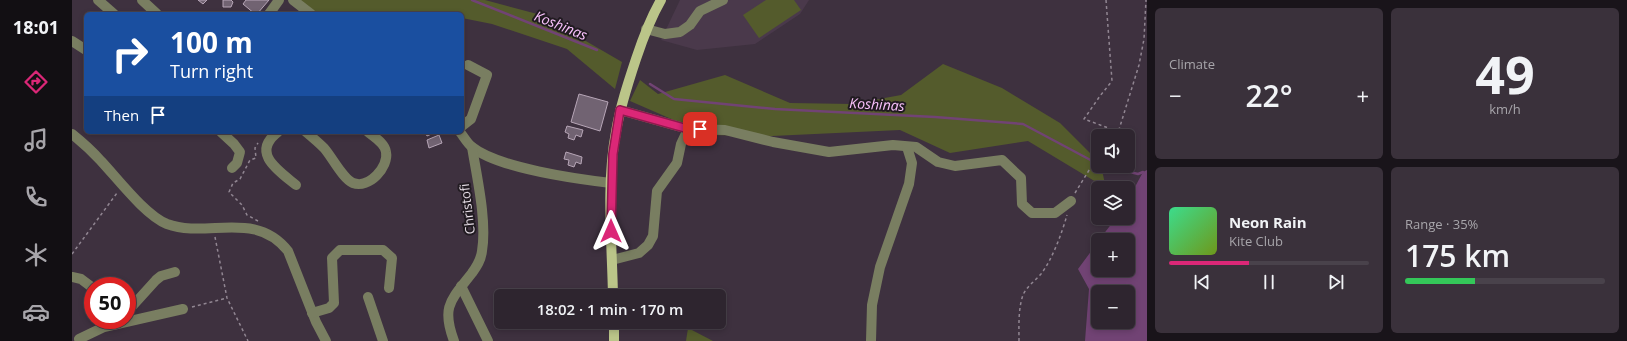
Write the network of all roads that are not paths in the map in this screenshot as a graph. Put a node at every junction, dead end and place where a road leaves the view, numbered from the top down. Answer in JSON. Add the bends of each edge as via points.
{"nodes":[{"id":1,"x":98,"y":0,"type":"edge"},
{"id":2,"x":142,"y":0,"type":"edge"},
{"id":3,"x":280,"y":0,"type":"edge"},
{"id":4,"x":293,"y":0,"type":"edge"},
{"id":5,"x":657,"y":0,"type":"edge"},
{"id":6,"x":662,"y":0,"type":"edge"},
{"id":7,"x":723,"y":0,"type":"edge"},
{"id":8,"x":112,"y":12,"type":"edge"},
{"id":9,"x":155,"y":12,"type":"edge"},
{"id":10,"x":271,"y":12,"type":"edge"},
{"id":11,"x":308,"y":12,"type":"edge"},
{"id":12,"x":653,"y":15,"type":"junction"},
{"id":13,"x":646,"y":30,"type":"junction"},
{"id":14,"x":72,"y":41,"type":"edge"},
{"id":15,"x":84,"y":49,"type":"edge"},
{"id":16,"x":468,"y":65,"type":"dead end"},
{"id":17,"x":620,"y":110,"type":"junction"},
{"id":18,"x":464,"y":124,"type":"edge"},
{"id":19,"x":688,"y":129,"type":"junction"},
{"id":20,"x":72,"y":134,"type":"edge"},
{"id":21,"x":223,"y":134,"type":"edge"},
{"id":22,"x":276,"y":134,"type":"edge"},
{"id":23,"x":308,"y":134,"type":"edge"},
{"id":24,"x":370,"y":134,"type":"edge"},
{"id":25,"x":462,"y":134,"type":"edge"},
{"id":26,"x":472,"y":147,"type":"junction"},
{"id":27,"x":907,"y":147,"type":"junction"},
{"id":28,"x":232,"y":168,"type":"dead end"},
{"id":29,"x":612,"y":183,"type":"junction"},
{"id":30,"x":296,"y":185,"type":"dead end"},
{"id":31,"x":1071,"y":201,"type":"road end"},
{"id":32,"x":612,"y":260,"type":"junction"},
{"id":33,"x":175,"y":272,"type":"dead end"},
{"id":34,"x":72,"y":276,"type":"edge"},
{"id":35,"x":84,"y":281,"type":"edge"},
{"id":36,"x":461,"y":286,"type":"junction"},
{"id":37,"x":389,"y":288,"type":"dead end"},
{"id":38,"x":613,"y":289,"type":"edge"},
{"id":39,"x":368,"y":297,"type":"dead end"},
{"id":40,"x":136,"y":302,"type":"edge"},
{"id":41,"x":183,"y":309,"type":"road end"},
{"id":42,"x":312,"y":313,"type":"junction"},
{"id":43,"x":614,"y":329,"type":"edge"},
{"id":44,"x":78,"y":339,"type":"edge"},
{"id":45,"x":326,"y":341,"type":"edge"},
{"id":46,"x":383,"y":341,"type":"edge"},
{"id":47,"x":454,"y":341,"type":"edge"},
{"id":48,"x":488,"y":341,"type":"edge"},
{"id":49,"x":614,"y":341,"type":"edge"},
{"id":50,"x":871,"y":341,"type":"edge"}],
"edges":[{"from":1,"to":8,"type":"street"},
{"from":2,"to":9,"type":"street"},
{"from":3,"to":10,"type":"street"},
{"from":4,"to":11,"type":"street"},
{"from":5,"to":12,"type":"main road"},
{"from":6,"to":12,"type":"main road"},
{"from":7,"to":13,"type":"street","via":[[700,11],[690,25],[680,32],[665,34]]},
{"from":12,"to":13,"type":"main road"},
{"from":13,"to":17,"type":"main road"},
{"from":14,"to":15,"type":"street"},
{"from":16,"to":18,"type":"street","via":[[487,75],[470,119]]},
{"from":17,"to":19,"type":"street"},
{"from":17,"to":29,"type":"main road"},
{"from":19,"to":27,"type":"street","via":[[725,130],[830,152]]},
{"from":19,"to":32,"type":"street","via":[[681,144],[677,163],[657,191],[653,236],[648,245],[639,253]]},
{"from":20,"to":42,"type":"street","via":[[150,212],[167,224],[192,229],[242,227],[276,239],[288,251]]},
{"from":21,"to":28,"type":"street","via":[[240,152],[237,163]]},
{"from":22,"to":30,"type":"street","via":[[268,144],[267,155],[270,162]]},
{"from":23,"to":24,"type":"street","via":[[325,149],[349,181],[361,185],[378,174],[387,158],[385,147]]},
{"from":25,"to":26,"type":"street"},
{"from":26,"to":29,"type":"street","via":[[515,166]]},
{"from":26,"to":36,"type":"street","name":"Christofi","via":[[484,232],[481,259]]},
{"from":27,"to":31,"type":"street","via":[[916,147],[938,162],[955,166],[1002,160],[1021,178],[1022,204],[1032,213],[1055,213]]},
{"from":27,"to":50,"type":"street","via":[[912,164],[909,184],[880,267],[872,305]]},
{"from":29,"to":32,"type":"main road"},
{"from":32,"to":38,"type":"main road"},
{"from":33,"to":40,"type":"street","via":[[161,276]]},
{"from":34,"to":35,"type":"street"},
{"from":36,"to":47,"type":"street","name":"Christofi","via":[[453,295],[448,307],[448,325]]},
{"from":36,"to":48,"type":"street"},
{"from":37,"to":42,"type":"street","via":[[392,258],[383,250],[340,250],[332,258],[334,303],[329,308]]},
{"from":39,"to":46,"type":"street"},
{"from":41,"to":44,"type":"street","via":[[104,327]]},
{"from":42,"to":45,"type":"street"},
{"from":43,"to":49,"type":"main road"}]}
